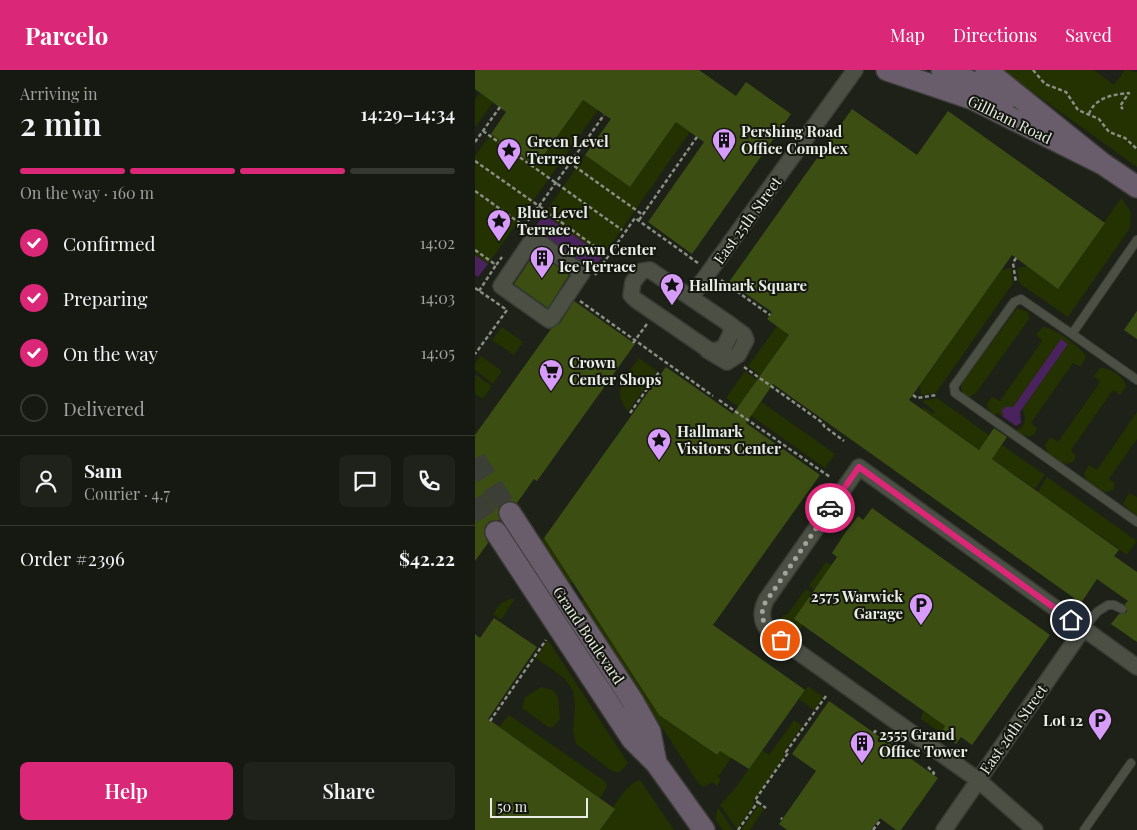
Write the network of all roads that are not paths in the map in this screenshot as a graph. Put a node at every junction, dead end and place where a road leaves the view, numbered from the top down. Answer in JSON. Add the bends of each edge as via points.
{"nodes":[{"id":1,"x":855,"y":70,"type":"edge"},
{"id":2,"x":887,"y":70,"type":"edge"},
{"id":3,"x":945,"y":71,"type":"edge"},
{"id":4,"x":994,"y":76,"type":"edge"},
{"id":5,"x":973,"y":99,"type":"junction"},
{"id":6,"x":1055,"y":123,"type":"junction"},
{"id":7,"x":1103,"y":164,"type":"junction"},
{"id":8,"x":1137,"y":187,"type":"edge"},
{"id":9,"x":1137,"y":240,"type":"edge"},
{"id":10,"x":691,"y":297,"type":"junction"},
{"id":11,"x":545,"y":319,"type":"joint"},
{"id":12,"x":1072,"y":334,"type":"junction"},
{"id":13,"x":1137,"y":380,"type":"edge"},
{"id":14,"x":510,"y":513,"type":"tunnel mouth"},
{"id":15,"x":1137,"y":522,"type":"edge"},
{"id":16,"x":496,"y":532,"type":"tunnel mouth"},
{"id":17,"x":1122,"y":609,"type":"dead end"},
{"id":18,"x":1083,"y":629,"type":"junction"},
{"id":19,"x":1137,"y":667,"type":"edge"},
{"id":20,"x":656,"y":763,"type":"junction"},
{"id":21,"x":1131,"y":763,"type":"dead end"},
{"id":22,"x":978,"y":780,"type":"junction"},
{"id":23,"x":704,"y":830,"type":"edge"},
{"id":24,"x":944,"y":830,"type":"edge"},
{"id":25,"x":1035,"y":830,"type":"edge"},
{"id":26,"x":1084,"y":830,"type":"edge"}],
"edges":[{"from":1,"to":10,"type":"street","name":"East 25th Street"},
{"from":2,"to":5,"type":"main road","name":"Gillham Road"},
{"from":3,"to":5,"type":"main road"},
{"from":3,"to":6,"type":"main road","name":"Gillham Road","via":[[1005,94]]},
{"from":4,"to":6,"type":"main road","name":"Gillham Road"},
{"from":5,"to":7,"type":"main road","name":"Gillham Road"},
{"from":6,"to":7,"type":"main road","name":"Gillham Road"},
{"from":7,"to":8,"type":"main road","name":"Gillham Road"},
{"from":9,"to":12,"type":"lane"},
{"from":10,"to":10,"type":"street","via":[[650,270],[642,271],[630,288],[631,295],[637,300],[699,344],[717,351],[725,346],[731,330],[728,323]]},
{"from":11,"to":11,"type":"street","via":[[553,318],[583,273],[535,239],[501,286]]},
{"from":12,"to":13,"type":"lane"},
{"from":12,"to":15,"type":"lane","via":[[1021,299],[1014,302],[954,386],[955,393]]},
{"from":14,"to":20,"type":"main road","name":"Grand Boulevard","via":[[632,700],[650,732]]},
{"from":16,"to":20,"type":"main road","name":"Grand Boulevard","via":[[632,740]]},
{"from":17,"to":18,"type":"lane","via":[[1114,605],[1101,608]]},
{"from":18,"to":19,"type":"street"},
{"from":18,"to":22,"type":"street","name":"East 26th Street"},
{"from":18,"to":22,"type":"street","via":[[859,467],[766,600],[763,622],[770,632]]},
{"from":20,"to":23,"type":"main road","name":"Grand Boulevard"},
{"from":21,"to":26,"type":"lane"},
{"from":22,"to":24,"type":"street","name":"East 26th Street"},
{"from":22,"to":25,"type":"street"}]}
